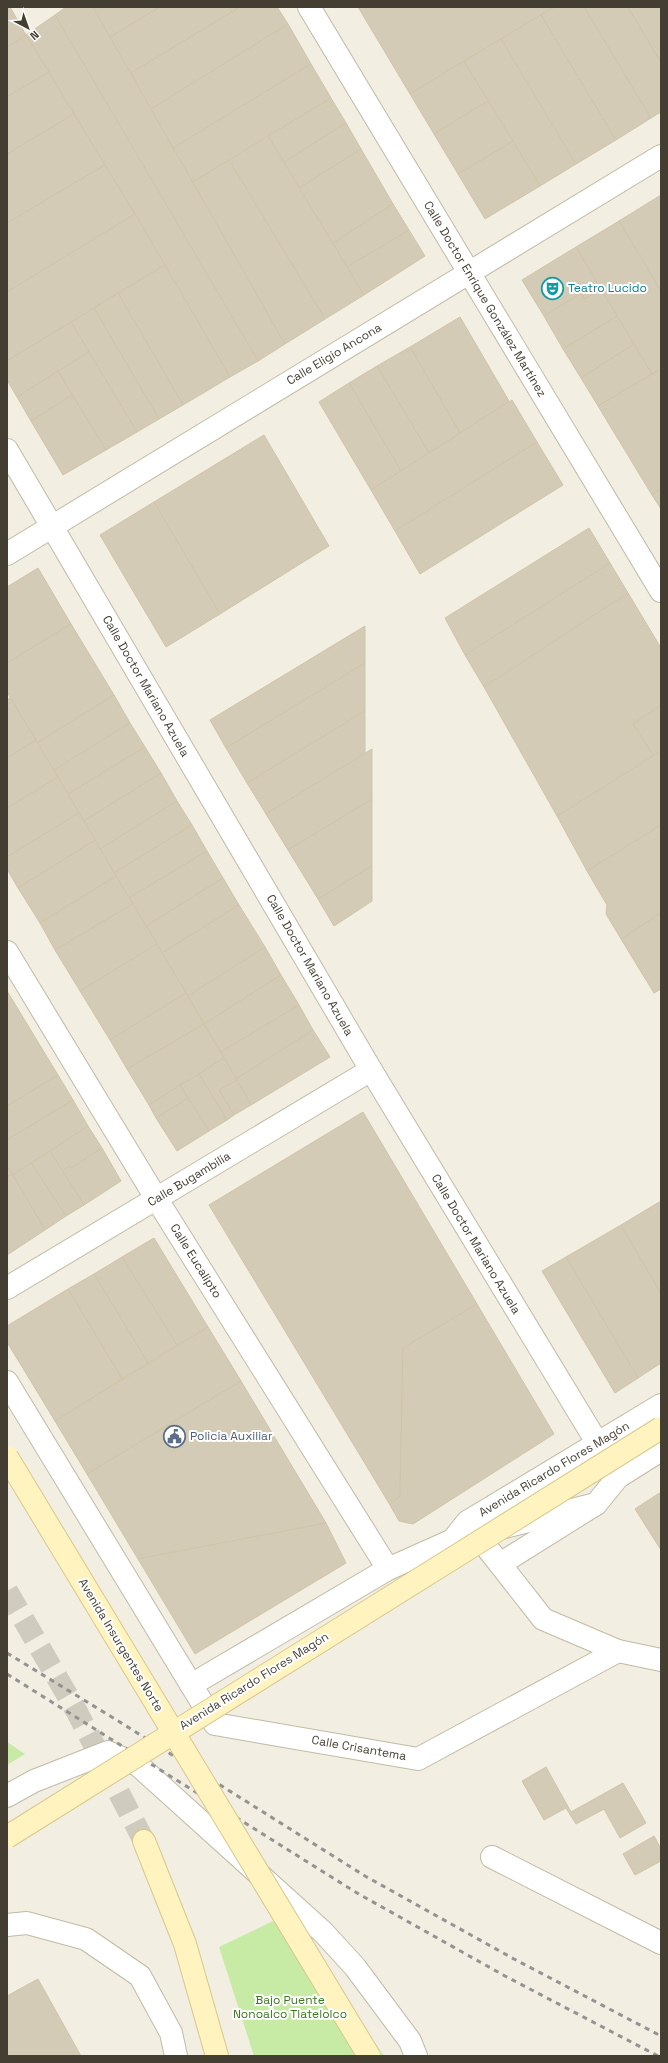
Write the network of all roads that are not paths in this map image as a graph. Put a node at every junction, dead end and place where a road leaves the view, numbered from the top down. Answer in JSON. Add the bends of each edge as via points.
{"nodes":[{"id":1,"x":309,"y":7,"type":"edge"},
{"id":2,"x":661,"y":156,"type":"edge"},
{"id":3,"x":468,"y":272,"type":"junction"},
{"id":4,"x":7,"y":450,"type":"edge"},
{"id":5,"x":53,"y":526,"type":"junction"},
{"id":6,"x":7,"y":554,"type":"edge"},
{"id":7,"x":661,"y":591,"type":"edge"},
{"id":8,"x":7,"y":952,"type":"edge"},
{"id":9,"x":371,"y":1070,"type":"junction"},
{"id":10,"x":156,"y":1198,"type":"junction"},
{"id":11,"x":7,"y":1288,"type":"edge"},
{"id":12,"x":7,"y":1382,"type":"edge"},
{"id":13,"x":661,"y":1405,"type":"edge"},
{"id":14,"x":661,"y":1428,"type":"edge"},
{"id":15,"x":598,"y":1444,"type":"junction"},
{"id":16,"x":661,"y":1450,"type":"edge"},
{"id":17,"x":7,"y":1457,"type":"edge"},
{"id":18,"x":618,"y":1477,"type":"junction"},
{"id":19,"x":596,"y":1504,"type":"junction"},
{"id":20,"x":471,"y":1528,"type":"junction"},
{"id":21,"x":500,"y":1564,"type":"junction"},
{"id":22,"x":388,"y":1568,"type":"junction"},
{"id":23,"x":618,"y":1651,"type":"junction"},
{"id":24,"x":661,"y":1660,"type":"edge"},
{"id":25,"x":191,"y":1685,"type":"junction"},
{"id":26,"x":7,"y":1796,"type":"edge"},
{"id":27,"x":7,"y":1837,"type":"edge"},
{"id":28,"x":144,"y":1841,"type":"tunnel mouth"},
{"id":29,"x":492,"y":1857,"type":"dead end"},
{"id":30,"x":7,"y":1907,"type":"edge"},
{"id":31,"x":17,"y":1924,"type":"edge"},
{"id":32,"x":661,"y":1943,"type":"edge"},
{"id":33,"x":176,"y":2056,"type":"edge"},
{"id":34,"x":217,"y":2056,"type":"edge"},
{"id":35,"x":369,"y":2056,"type":"edge"},
{"id":36,"x":416,"y":2056,"type":"edge"}],
"edges":[{"from":1,"to":3,"type":"street","name":"Calle Doctor Enrique González Martínez"},
{"from":2,"to":3,"type":"street","name":"Calle Eligio Ancona"},
{"from":3,"to":5,"type":"street","name":"Calle Eligio Ancona"},
{"from":3,"to":7,"type":"street","name":"Calle Doctor Enrique González Martínez"},
{"from":4,"to":5,"type":"street","name":"Calle Doctor Mariano Azuela"},
{"from":5,"to":6,"type":"street","name":"Calle Eligio Ancona"},
{"from":5,"to":9,"type":"street","name":"Calle Doctor Mariano Azuela"},
{"from":8,"to":10,"type":"street","name":"Calle Eucalipto"},
{"from":9,"to":10,"type":"street","name":"Calle Bugambilia"},
{"from":9,"to":15,"type":"street","name":"Calle Doctor Mariano Azuela"},
{"from":10,"to":11,"type":"street","name":"Calle Bugambilia"},
{"from":10,"to":22,"type":"street","name":"Calle Eucalipto"},
{"from":12,"to":25,"type":"street"},
{"from":13,"to":15,"type":"street","name":"Avenida Ricardo Flores Magón"},
{"from":14,"to":27,"type":"main road","name":"Avenida Ricardo Flores Magón","bridge":true},
{"from":15,"to":18,"type":"street","name":"Calle Doctor Mariano Azuela"},
{"from":15,"to":20,"type":"street","name":"Avenida Ricardo Flores Magón"},
{"from":16,"to":18,"type":"street"},
{"from":17,"to":35,"type":"main road","name":"Avenida Insurgentes Norte","bridge":true},
{"from":18,"to":19,"type":"street"},
{"from":19,"to":20,"type":"street","name":"Avenida Ricardo Flores Magón"},
{"from":19,"to":21,"type":"street"},
{"from":20,"to":21,"type":"street"},
{"from":20,"to":22,"type":"street","name":"Avenida Ricardo Flores Magón","via":[[453,1540]]},
{"from":21,"to":23,"type":"street","via":[[543,1619]]},
{"from":22,"to":25,"type":"street","name":"Avenida Ricardo Flores Magón"},
{"from":23,"to":24,"type":"street"},
{"from":23,"to":25,"type":"street","name":"Calle Crisantema","via":[[418,1758],[215,1724]]},
{"from":26,"to":36,"type":"street","via":[[34,1781],[108,1752],[138,1765],[323,1932],[354,1967],[410,2042]]},
{"from":28,"to":34,"type":"main road","via":[[185,1944]]},
{"from":29,"to":32,"type":"street"},
{"from":30,"to":31,"type":"street"},
{"from":31,"to":33,"type":"street","via":[[86,1939],[140,1976],[171,2033]]}]}
